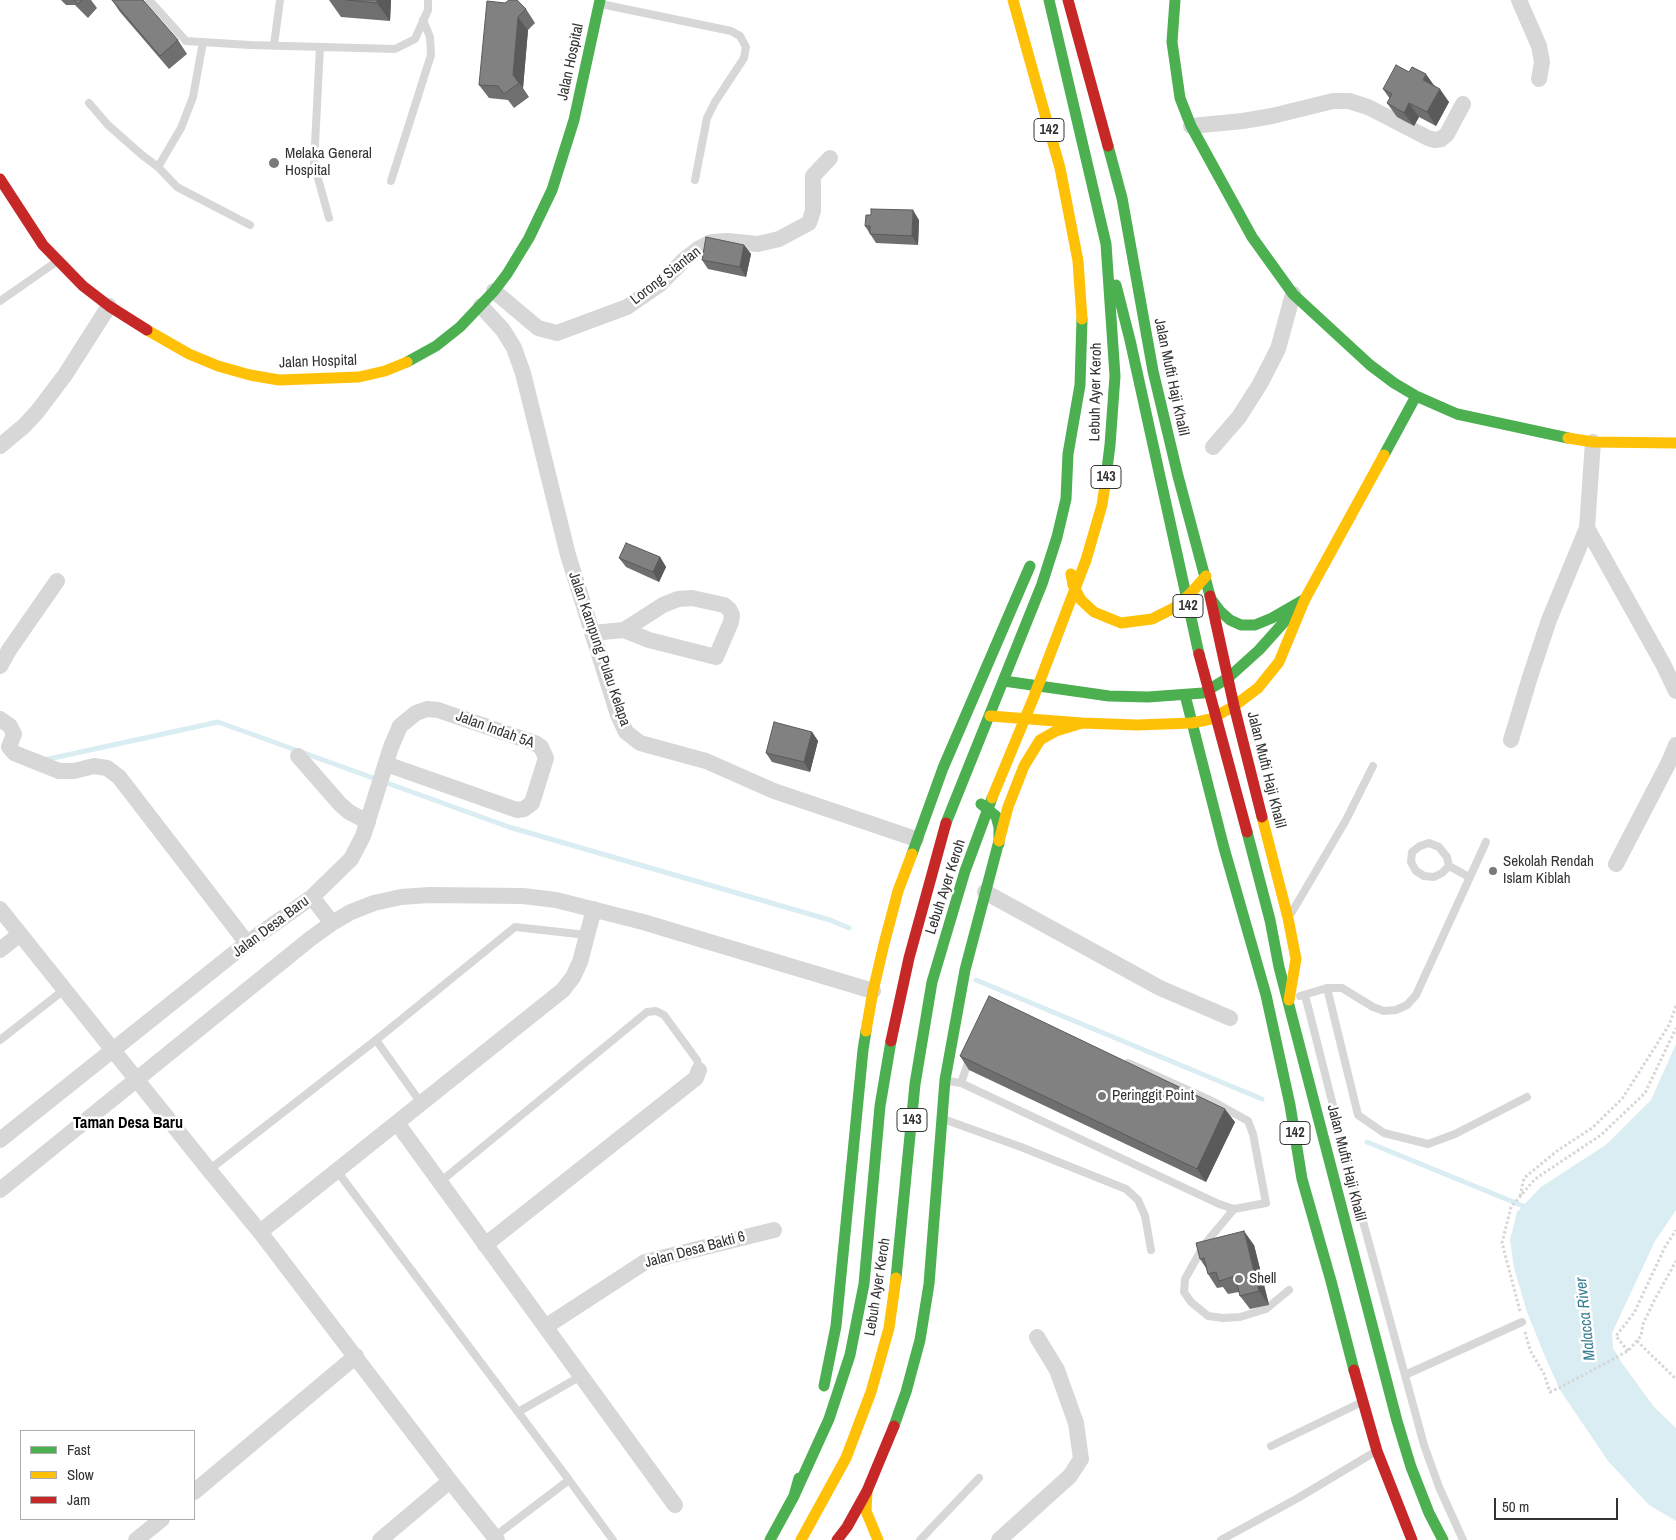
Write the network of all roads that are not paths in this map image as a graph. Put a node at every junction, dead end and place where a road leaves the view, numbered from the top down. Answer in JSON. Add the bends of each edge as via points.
{"nodes":[{"id":1,"x":149,"y":0,"type":"edge"},
{"id":2,"x":280,"y":0,"type":"edge"},
{"id":3,"x":428,"y":0,"type":"edge"},
{"id":4,"x":1013,"y":0,"type":"edge"},
{"id":5,"x":1049,"y":0,"type":"edge"},
{"id":6,"x":1068,"y":0,"type":"edge"},
{"id":7,"x":1175,"y":0,"type":"edge"},
{"id":8,"x":1519,"y":0,"type":"edge"},
{"id":9,"x":600,"y":2,"type":"edge"},
{"id":10,"x":423,"y":20,"type":"junction"},
{"id":11,"x":204,"y":42,"type":"junction"},
{"id":12,"x":274,"y":45,"type":"junction"},
{"id":13,"x":320,"y":47,"type":"junction"},
{"id":14,"x":1539,"y":79,"type":"dead end"},
{"id":15,"x":89,"y":104,"type":"dead end"},
{"id":16,"x":1463,"y":104,"type":"dead end"},
{"id":17,"x":1191,"y":126,"type":"junction"},
{"id":18,"x":830,"y":158,"type":"dead end"},
{"id":19,"x":158,"y":167,"type":"junction"},
{"id":20,"x":0,"y":179,"type":"edge"},
{"id":21,"x":695,"y":180,"type":"dead end"},
{"id":22,"x":391,"y":181,"type":"dead end"},
{"id":23,"x":329,"y":218,"type":"dead end"},
{"id":24,"x":250,"y":225,"type":"dead end"},
{"id":25,"x":1106,"y":244,"type":"junction"},
{"id":26,"x":58,"y":261,"type":"junction"},
{"id":27,"x":494,"y":291,"type":"junction"},
{"id":28,"x":1293,"y":294,"type":"junction"},
{"id":29,"x":0,"y":301,"type":"edge"},
{"id":30,"x":109,"y":306,"type":"junction"},
{"id":31,"x":481,"y":306,"type":"junction"},
{"id":32,"x":1416,"y":396,"type":"junction"},
{"id":33,"x":1593,"y":442,"type":"junction"},
{"id":34,"x":1676,"y":443,"type":"edge"},
{"id":35,"x":0,"y":446,"type":"edge"},
{"id":36,"x":1212,"y":447,"type":"dead end"},
{"id":37,"x":1068,"y":454,"type":"junction"},
{"id":38,"x":1055,"y":492,"type":"dead end"},
{"id":39,"x":1066,"y":499,"type":"junction"},
{"id":40,"x":1587,"y":528,"type":"junction"},
{"id":41,"x":1067,"y":538,"type":"dead end"},
{"id":42,"x":1033,"y":557,"type":"dead end"},
{"id":43,"x":1070,"y":567,"type":"dead end"},
{"id":44,"x":1206,"y":576,"type":"junction"},
{"id":45,"x":57,"y":581,"type":"dead end"},
{"id":46,"x":1211,"y":599,"type":"junction"},
{"id":47,"x":1306,"y":599,"type":"junction"},
{"id":48,"x":624,"y":630,"type":"junction"},
{"id":49,"x":592,"y":633,"type":"junction"},
{"id":50,"x":0,"y":666,"type":"edge"},
{"id":51,"x":1228,"y":678,"type":"junction"},
{"id":52,"x":1004,"y":681,"type":"junction"},
{"id":53,"x":1676,"y":690,"type":"edge"},
{"id":54,"x":1185,"y":695,"type":"junction"},
{"id":55,"x":1234,"y":706,"type":"junction"},
{"id":56,"x":990,"y":716,"type":"junction"},
{"id":57,"x":0,"y":719,"type":"edge"},
{"id":58,"x":1192,"y":722,"type":"junction"},
{"id":59,"x":1082,"y":723,"type":"junction"},
{"id":60,"x":1511,"y":740,"type":"dead end"},
{"id":61,"x":1676,"y":745,"type":"edge"},
{"id":62,"x":298,"y":756,"type":"dead end"},
{"id":63,"x":1374,"y":766,"type":"dead end"},
{"id":64,"x":385,"y":767,"type":"junction"},
{"id":65,"x":368,"y":822,"type":"junction"},
{"id":66,"x":944,"y":827,"type":"junction"},
{"id":67,"x":916,"y":839,"type":"junction"},
{"id":68,"x":1486,"y":842,"type":"dead end"},
{"id":69,"x":999,"y":844,"type":"junction"},
{"id":70,"x":1616,"y":864,"type":"dead end"},
{"id":71,"x":1449,"y":866,"type":"junction"},
{"id":72,"x":1469,"y":877,"type":"junction"},
{"id":73,"x":985,"y":892,"type":"junction"},
{"id":74,"x":312,"y":897,"type":"junction"},
{"id":75,"x":0,"y":909,"type":"edge"},
{"id":76,"x":594,"y":909,"type":"junction"},
{"id":77,"x":1288,"y":918,"type":"junction"},
{"id":78,"x":332,"y":923,"type":"junction"},
{"id":79,"x":20,"y":934,"type":"junction"},
{"id":80,"x":587,"y":935,"type":"junction"},
{"id":81,"x":247,"y":943,"type":"junction"},
{"id":82,"x":0,"y":950,"type":"edge"},
{"id":83,"x":1328,"y":988,"type":"junction"},
{"id":84,"x":64,"y":989,"type":"junction"},
{"id":85,"x":873,"y":991,"type":"junction"},
{"id":86,"x":1305,"y":995,"type":"junction"},
{"id":87,"x":1289,"y":1000,"type":"junction"},
{"id":88,"x":1230,"y":1018,"type":"dead end"},
{"id":89,"x":0,"y":1040,"type":"edge"},
{"id":90,"x":376,"y":1040,"type":"junction"},
{"id":91,"x":973,"y":1049,"type":"edge"},
{"id":92,"x":114,"y":1051,"type":"junction"},
{"id":93,"x":1117,"y":1058,"type":"edge"},
{"id":94,"x":699,"y":1070,"type":"joint"},
{"id":95,"x":138,"y":1080,"type":"junction"},
{"id":96,"x":945,"y":1080,"type":"junction"},
{"id":97,"x":961,"y":1083,"type":"junction"},
{"id":98,"x":1527,"y":1097,"type":"dead end"},
{"id":99,"x":421,"y":1104,"type":"junction"},
{"id":100,"x":941,"y":1119,"type":"junction"},
{"id":101,"x":396,"y":1123,"type":"junction"},
{"id":102,"x":0,"y":1140,"type":"edge"},
{"id":103,"x":209,"y":1170,"type":"junction"},
{"id":104,"x":337,"y":1171,"type":"junction"},
{"id":105,"x":440,"y":1182,"type":"junction"},
{"id":106,"x":0,"y":1190,"type":"edge"},
{"id":107,"x":1234,"y":1209,"type":"junction"},
{"id":108,"x":774,"y":1230,"type":"dead end"},
{"id":109,"x":260,"y":1232,"type":"junction"},
{"id":110,"x":485,"y":1245,"type":"junction"},
{"id":111,"x":1151,"y":1250,"type":"dead end"},
{"id":112,"x":1289,"y":1290,"type":"dead end"},
{"id":113,"x":1522,"y":1322,"type":"road end"},
{"id":114,"x":545,"y":1327,"type":"junction"},
{"id":115,"x":1037,"y":1337,"type":"dead end"},
{"id":116,"x":356,"y":1356,"type":"junction"},
{"id":117,"x":581,"y":1376,"type":"junction"},
{"id":118,"x":1405,"y":1376,"type":"junction"},
{"id":119,"x":821,"y":1401,"type":"dead end"},
{"id":120,"x":1362,"y":1402,"type":"junction"},
{"id":121,"x":518,"y":1412,"type":"junction"},
{"id":122,"x":816,"y":1420,"type":"dead end"},
{"id":123,"x":1271,"y":1446,"type":"dead end"},
{"id":124,"x":1377,"y":1451,"type":"junction"},
{"id":125,"x":979,"y":1478,"type":"dead end"},
{"id":126,"x":570,"y":1480,"type":"junction"},
{"id":127,"x":450,"y":1481,"type":"junction"},
{"id":128,"x":195,"y":1491,"type":"edge"},
{"id":129,"x":867,"y":1491,"type":"junction"},
{"id":130,"x":794,"y":1496,"type":"junction"},
{"id":131,"x":675,"y":1506,"type":"dead end"},
{"id":132,"x":161,"y":1520,"type":"edge"},
{"id":133,"x":494,"y":1539,"type":"edge"},
{"id":134,"x":136,"y":1540,"type":"edge"},
{"id":135,"x":380,"y":1540,"type":"edge"},
{"id":136,"x":613,"y":1540,"type":"edge"},
{"id":137,"x":770,"y":1540,"type":"edge"},
{"id":138,"x":801,"y":1540,"type":"edge"},
{"id":139,"x":837,"y":1540,"type":"edge"},
{"id":140,"x":878,"y":1540,"type":"edge"},
{"id":141,"x":920,"y":1540,"type":"edge"},
{"id":142,"x":999,"y":1540,"type":"edge"},
{"id":143,"x":1221,"y":1540,"type":"edge"},
{"id":144,"x":1412,"y":1540,"type":"edge"},
{"id":145,"x":1443,"y":1540,"type":"edge"},
{"id":146,"x":1463,"y":1540,"type":"edge"}],
"edges":[{"from":1,"to":11,"type":"lane","via":[[186,41]]},
{"from":2,"to":12,"type":"lane"},
{"from":3,"to":10,"type":"lane"},
{"from":4,"to":37,"type":"main road","number":"142","via":[[1060,168],[1078,261],[1083,329],[1080,385]]},
{"from":5,"to":25,"type":"main road","number":"142"},
{"from":6,"to":44,"type":"main road","name":"Jalan Mufti Haji Khalil","number":"142","via":[[1122,198],[1153,371]]},
{"from":7,"to":17,"type":"main road","via":[[1172,42],[1175,72],[1180,98]]},
{"from":8,"to":14,"type":"street","via":[[1539,46],[1542,62]]},
{"from":9,"to":21,"type":"lane","via":[[730,31],[740,36],[746,47],[744,58],[708,118]]},
{"from":9,"to":27,"type":"main road","name":"Jalan Hospital","via":[[574,120],[552,190],[529,238]]},
{"from":10,"to":13,"type":"lane","via":[[415,39],[394,49]]},
{"from":10,"to":22,"type":"lane","via":[[430,37],[431,55]]},
{"from":11,"to":12,"type":"lane"},
{"from":11,"to":19,"type":"lane","via":[[193,97],[181,128]]},
{"from":12,"to":13,"type":"lane"},
{"from":13,"to":23,"type":"lane","via":[[314,164]]},
{"from":15,"to":19,"type":"lane","via":[[108,125]]},
{"from":16,"to":17,"type":"street","via":[[1447,134],[1435,140],[1368,106],[1349,101],[1333,101],[1243,121]]},
{"from":17,"to":28,"type":"main road","via":[[1252,236]]},
{"from":18,"to":27,"type":"street","name":"Lorong Siantan","via":[[813,176],[813,211],[809,223],[778,239],[758,244],[712,242],[698,249],[659,285],[627,307],[557,333],[538,328]]},
{"from":19,"to":24,"type":"lane","via":[[177,187]]},
{"from":20,"to":26,"type":"main road","name":"Jalan Hospital","via":[[43,245]]},
{"from":25,"to":87,"type":"main road","number":"142","via":[[1192,626]]},
{"from":25,"to":138,"type":"main road","name":"Lebuh Ayer Keroh","number":"143","via":[[1115,376],[1102,504],[1086,560],[965,871],[932,982],[915,1084],[889,1328],[846,1458]]},
{"from":26,"to":29,"type":"lane"},
{"from":26,"to":30,"type":"main road","name":"Jalan Hospital"},
{"from":27,"to":31,"type":"main road","name":"Jalan Hospital"},
{"from":28,"to":32,"type":"main road","via":[[1370,365]]},
{"from":28,"to":36,"type":"street","via":[[1278,349],[1260,384],[1239,417]]},
{"from":30,"to":31,"type":"main road","name":"Jalan Hospital","via":[[162,340],[218,366],[279,380],[359,377],[386,371],[436,346]]},
{"from":30,"to":35,"type":"street","via":[[37,412]]},
{"from":31,"to":49,"type":"street","name":"Jalan Kampung Pulau Kelapa","via":[[503,330],[523,373],[568,554]]},
{"from":32,"to":33,"type":"main road","via":[[1457,414]]},
{"from":32,"to":47,"type":"main road"},
{"from":33,"to":34,"type":"main road"},
{"from":33,"to":40,"type":"street"},
{"from":37,"to":38,"type":"main road","name":"Lebuh Ayer Keroh"},
{"from":37,"to":39,"type":"main road"},
{"from":39,"to":41,"type":"main road"},
{"from":39,"to":52,"type":"main road","via":[[1058,537],[1042,584]]},
{"from":40,"to":53,"type":"street"},
{"from":40,"to":60,"type":"street","via":[[1549,620]]},
{"from":42,"to":67,"type":"main road","via":[[942,768]]},
{"from":43,"to":44,"type":"main road","via":[[1073,585],[1081,600],[1094,612],[1121,622],[1152,620],[1174,608]]},
{"from":44,"to":46,"type":"main road","name":"Jalan Mufti Haji Khalil","number":"142"},
{"from":45,"to":50,"type":"street"},
{"from":46,"to":47,"type":"main road","via":[[1225,616],[1242,625],[1256,625]]},
{"from":46,"to":51,"type":"main road","name":"Jalan Mufti Haji Khalil","number":"142"},
{"from":47,"to":51,"type":"main road"},
{"from":47,"to":55,"type":"main road","via":[[1279,662],[1258,688]]},
{"from":48,"to":48,"type":"street","via":[[649,640],[716,657],[732,615],[724,605],[692,598],[678,599]]},
{"from":48,"to":49,"type":"street"},
{"from":49,"to":67,"type":"street","name":"Jalan Kampung Pulau Kelapa","via":[[618,714],[626,732],[640,743],[706,761],[774,791]]},
{"from":51,"to":54,"type":"main road","via":[[1203,693]]},
{"from":51,"to":55,"type":"main road","name":"Jalan Mufti Haji Khalil","number":"142"},
{"from":52,"to":54,"type":"main road","via":[[1109,696]]},
{"from":52,"to":56,"type":"main road"},
{"from":54,"to":58,"type":"main road","number":"142"},
{"from":55,"to":58,"type":"main road","via":[[1211,719]]},
{"from":55,"to":77,"type":"main road","name":"Jalan Mufti Haji Khalil","number":"142"},
{"from":56,"to":59,"type":"main road"},
{"from":56,"to":66,"type":"main road"},
{"from":57,"to":81,"type":"street","via":[[10,726],[14,753],[59,771],[94,766],[107,768],[119,777]]},
{"from":58,"to":59,"type":"main road"},
{"from":58,"to":120,"type":"main road","number":"142","via":[[1266,995],[1302,1179]]},
{"from":59,"to":69,"type":"main road","via":[[1040,740],[1024,766],[1008,807]]},
{"from":61,"to":70,"type":"street"},
{"from":62,"to":65,"type":"street","via":[[340,804]]},
{"from":63,"to":77,"type":"lane"},
{"from":64,"to":64,"type":"street","name":"Jalan Indah 5A","via":[[518,810],[532,803],[546,758],[535,743],[427,709],[400,726]]},
{"from":64,"to":65,"type":"street","name":"Jalan Desa Baru"},
{"from":65,"to":74,"type":"street","name":"Jalan Desa Baru","via":[[351,859]]},
{"from":66,"to":69,"type":"main road","via":[[952,816],[969,804],[978,803],[996,816]]},
{"from":66,"to":130,"type":"main road","via":[[893,1029],[880,1106],[864,1284],[850,1355],[829,1418]]},
{"from":67,"to":85,"type":"main road","via":[[898,891]]},
{"from":68,"to":72,"type":"lane"},
{"from":69,"to":73,"type":"main road"},
{"from":71,"to":71,"type":"lane","via":[[1439,847],[1429,842],[1412,852],[1411,862],[1424,876],[1434,877]]},
{"from":71,"to":72,"type":"lane"},
{"from":72,"to":83,"type":"lane","via":[[1416,995],[1407,1005],[1384,1011],[1342,988]]},
{"from":73,"to":88,"type":"street","via":[[1160,988]]},
{"from":73,"to":96,"type":"main road","via":[[965,970]]},
{"from":74,"to":78,"type":"street"},
{"from":74,"to":81,"type":"street","name":"Jalan Desa Baru"},
{"from":75,"to":79,"type":"street"},
{"from":76,"to":78,"type":"street","via":[[523,896],[429,895],[374,903]]},
{"from":76,"to":80,"type":"street"},
{"from":76,"to":85,"type":"street"},
{"from":77,"to":87,"type":"main road","name":"Jalan Mufti Haji Khalil","number":"142","via":[[1296,959]]},
{"from":78,"to":95,"type":"street"},
{"from":79,"to":82,"type":"street"},
{"from":79,"to":84,"type":"street"},
{"from":80,"to":90,"type":"lane","via":[[515,927]]},
{"from":80,"to":99,"type":"street","via":[[580,962],[563,990]]},
{"from":81,"to":92,"type":"street","name":"Jalan Desa Baru"},
{"from":83,"to":86,"type":"lane"},
{"from":83,"to":98,"type":"lane","via":[[1358,1114],[1384,1133],[1428,1144],[1455,1134]]},
{"from":84,"to":89,"type":"lane"},
{"from":84,"to":92,"type":"street"},
{"from":85,"to":119,"type":"main road","via":[[863,1050],[836,1326]]},
{"from":86,"to":87,"type":"lane"},
{"from":86,"to":118,"type":"lane"},
{"from":87,"to":145,"type":"main road","name":"Jalan Mufti Haji Khalil","number":"142","via":[[1397,1421],[1411,1467]]},
{"from":90,"to":99,"type":"lane"},
{"from":90,"to":103,"type":"lane"},
{"from":91,"to":97,"type":"lane"},
{"from":92,"to":95,"type":"street"},
{"from":92,"to":102,"type":"street","name":"Jalan Desa Baru"},
{"from":93,"to":107,"type":"lane","via":[[1248,1121],[1266,1202]]},
{"from":94,"to":105,"type":"lane","via":[[697,1060],[664,1015],[656,1011],[647,1012]]},
{"from":94,"to":110,"type":"street","via":[[696,1078]]},
{"from":95,"to":103,"type":"street"},
{"from":95,"to":106,"type":"street"},
{"from":96,"to":97,"type":"lane"},
{"from":96,"to":100,"type":"main road"},
{"from":97,"to":107,"type":"lane"},
{"from":99,"to":101,"type":"street"},
{"from":100,"to":111,"type":"lane","via":[[1126,1189],[1138,1200],[1145,1216]]},
{"from":100,"to":129,"type":"main road","via":[[930,1276],[920,1340],[890,1439]]},
{"from":101,"to":104,"type":"street"},
{"from":101,"to":105,"type":"street"},
{"from":103,"to":109,"type":"street"},
{"from":104,"to":109,"type":"street"},
{"from":104,"to":121,"type":"lane"},
{"from":105,"to":110,"type":"street"},
{"from":107,"to":112,"type":"lane","via":[[1204,1245],[1184,1279],[1184,1292],[1208,1316],[1223,1318],[1240,1317],[1266,1308]]},
{"from":108,"to":114,"type":"street","name":"Jalan Desa Bakti 6","via":[[645,1262]]},
{"from":109,"to":116,"type":"street"},
{"from":110,"to":114,"type":"street"},
{"from":113,"to":118,"type":"lane"},
{"from":114,"to":117,"type":"street"},
{"from":115,"to":142,"type":"street","via":[[1057,1370],[1076,1423],[1081,1459],[1070,1476]]},
{"from":116,"to":127,"type":"street"},
{"from":116,"to":128,"type":"street"},
{"from":117,"to":121,"type":"lane"},
{"from":117,"to":131,"type":"street"},
{"from":118,"to":146,"type":"lane","via":[[1424,1445]]},
{"from":120,"to":123,"type":"lane"},
{"from":120,"to":124,"type":"main road","number":"142"},
{"from":121,"to":126,"type":"lane"},
{"from":122,"to":130,"type":"main road"},
{"from":124,"to":143,"type":"lane"},
{"from":124,"to":144,"type":"main road","number":"142"},
{"from":125,"to":141,"type":"lane"},
{"from":126,"to":133,"type":"lane"},
{"from":126,"to":136,"type":"lane"},
{"from":127,"to":133,"type":"street"},
{"from":127,"to":135,"type":"street"},
{"from":129,"to":139,"type":"main road"},
{"from":129,"to":140,"type":"main road","via":[[866,1511]]},
{"from":130,"to":137,"type":"main road"},
{"from":132,"to":134,"type":"street"}]}
